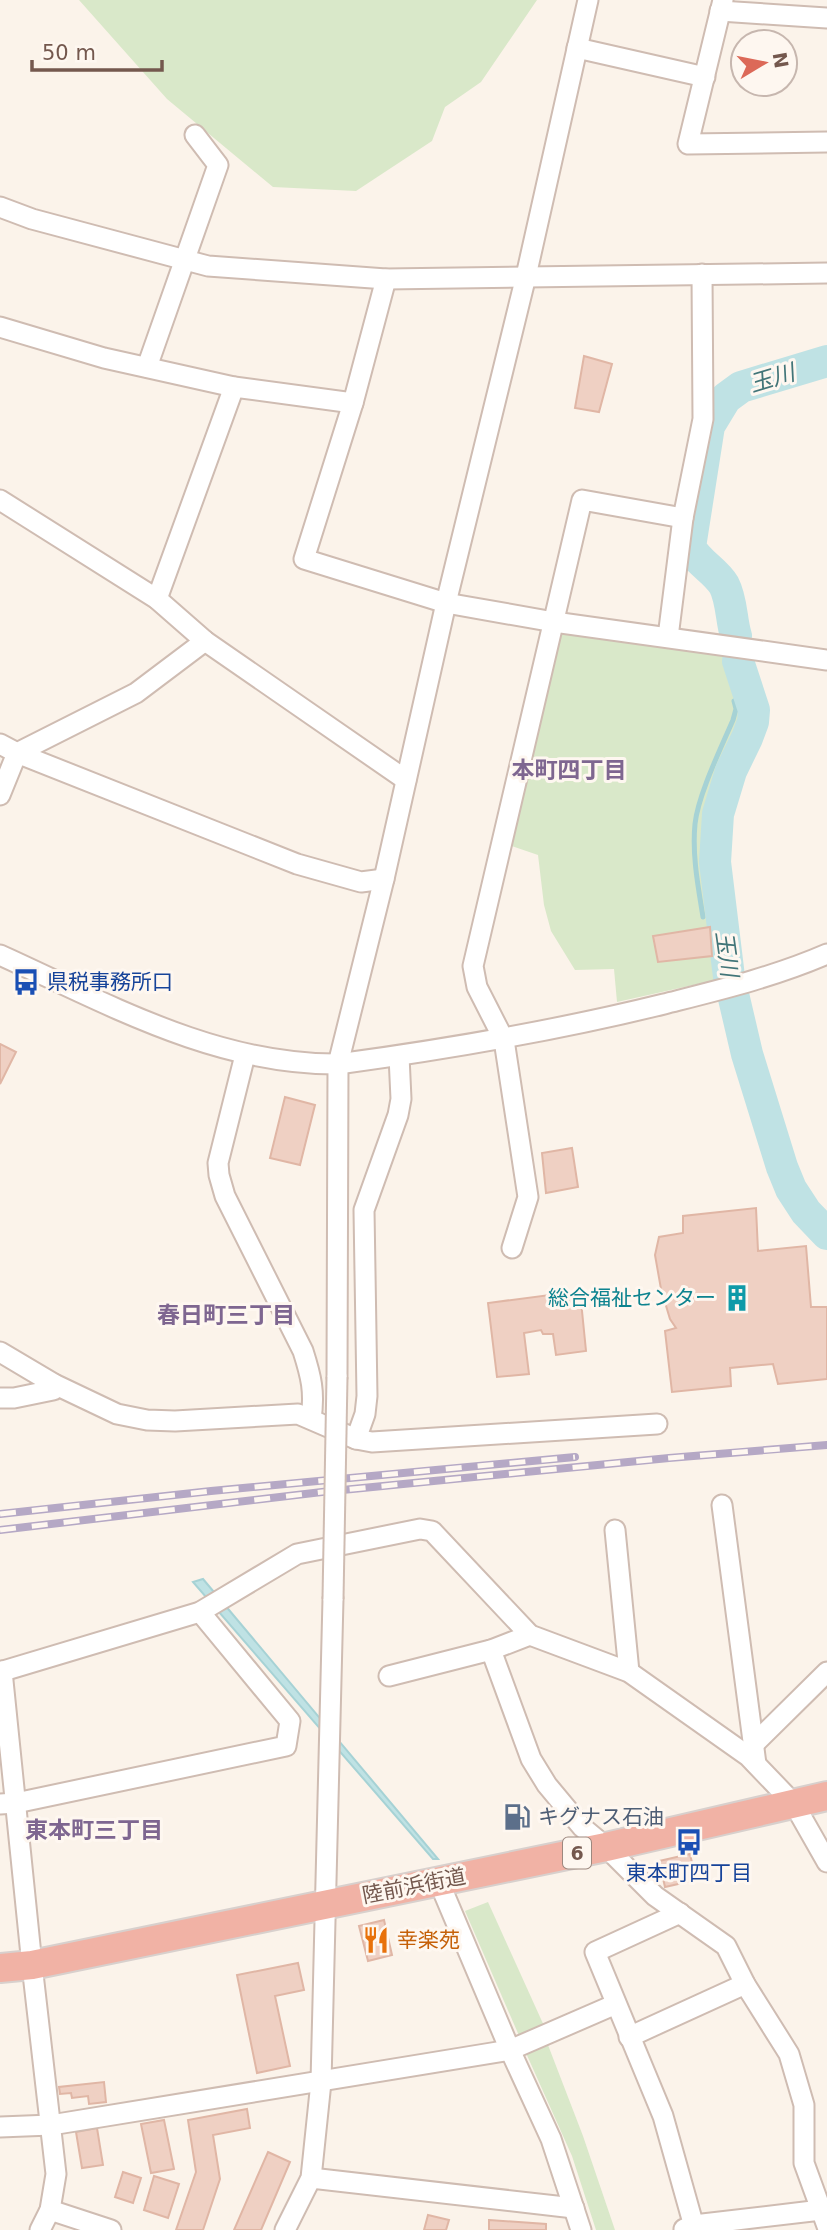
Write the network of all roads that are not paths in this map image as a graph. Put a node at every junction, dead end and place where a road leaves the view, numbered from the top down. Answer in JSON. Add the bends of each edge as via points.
{"nodes":[{"id":1,"x":588,"y":0,"type":"edge"},
{"id":2,"x":721,"y":5,"type":"edge"},
{"id":3,"x":827,"y":18,"type":"edge"},
{"id":4,"x":577,"y":48,"type":"junction"},
{"id":5,"x":705,"y":77,"type":"junction"},
{"id":6,"x":195,"y":135,"type":"dead end"},
{"id":7,"x":827,"y":142,"type":"edge"},
{"id":8,"x":0,"y":207,"type":"edge"},
{"id":9,"x":185,"y":260,"type":"junction"},
{"id":10,"x":827,"y":273,"type":"edge"},
{"id":11,"x":702,"y":274,"type":"junction"},
{"id":12,"x":526,"y":276,"type":"junction"},
{"id":13,"x":386,"y":279,"type":"junction"},
{"id":14,"x":0,"y":327,"type":"edge"},
{"id":15,"x":147,"y":367,"type":"junction"},
{"id":16,"x":234,"y":387,"type":"junction"},
{"id":17,"x":353,"y":402,"type":"junction"},
{"id":18,"x":0,"y":500,"type":"edge"},
{"id":19,"x":683,"y":518,"type":"junction"},
{"id":20,"x":157,"y":599,"type":"junction"},
{"id":21,"x":446,"y":603,"type":"junction"},
{"id":22,"x":554,"y":622,"type":"junction"},
{"id":23,"x":668,"y":637,"type":"junction"},
{"id":24,"x":205,"y":641,"type":"junction"},
{"id":25,"x":827,"y":660,"type":"edge"},
{"id":26,"x":9,"y":749,"type":"edge"},
{"id":27,"x":406,"y":780,"type":"junction"},
{"id":28,"x":0,"y":795,"type":"edge"},
{"id":29,"x":384,"y":879,"type":"junction"},
{"id":30,"x":827,"y":954,"type":"edge"},
{"id":31,"x":0,"y":955,"type":"edge"},
{"id":32,"x":504,"y":1040,"type":"junction"},
{"id":33,"x":245,"y":1055,"type":"junction"},
{"id":34,"x":398,"y":1056,"type":"junction"},
{"id":35,"x":338,"y":1064,"type":"junction"},
{"id":36,"x":513,"y":1248,"type":"dead end"},
{"id":37,"x":0,"y":1352,"type":"edge"},
{"id":38,"x":54,"y":1384,"type":"junction"},
{"id":39,"x":0,"y":1398,"type":"edge"},
{"id":40,"x":311,"y":1419,"type":"junction"},
{"id":41,"x":657,"y":1424,"type":"dead end"},
{"id":42,"x":356,"y":1439,"type":"junction"},
{"id":43,"x":722,"y":1505,"type":"dead end"},
{"id":44,"x":615,"y":1530,"type":"dead end"},
{"id":45,"x":200,"y":1612,"type":"junction"},
{"id":46,"x":530,"y":1636,"type":"junction"},
{"id":47,"x":491,"y":1650,"type":"junction"},
{"id":48,"x":1,"y":1672,"type":"edge"},
{"id":49,"x":629,"y":1672,"type":"junction"},
{"id":50,"x":827,"y":1672,"type":"edge"},
{"id":51,"x":389,"y":1676,"type":"dead end"},
{"id":52,"x":755,"y":1755,"type":"junction"},
{"id":53,"x":827,"y":1796,"type":"edge"},
{"id":54,"x":8,"y":1804,"type":"edge"},
{"id":55,"x":794,"y":1804,"type":"junction"},
{"id":56,"x":606,"y":1847,"type":"junction"},
{"id":57,"x":827,"y":1862,"type":"edge"},
{"id":58,"x":439,"y":1882,"type":"junction"},
{"id":59,"x":326,"y":1904,"type":"junction"},
{"id":60,"x":680,"y":1913,"type":"junction"},
{"id":61,"x":32,"y":1965,"type":"junction"},
{"id":62,"x":0,"y":1968,"type":"edge"},
{"id":63,"x":745,"y":1984,"type":"junction"},
{"id":64,"x":616,"y":2004,"type":"junction"},
{"id":65,"x":629,"y":2037,"type":"junction"},
{"id":66,"x":510,"y":2050,"type":"junction"},
{"id":67,"x":321,"y":2082,"type":"junction"},
{"id":68,"x":51,"y":2125,"type":"junction"},
{"id":69,"x":0,"y":2127,"type":"edge"},
{"id":70,"x":312,"y":2178,"type":"junction"},
{"id":71,"x":574,"y":2208,"type":"junction"},
{"id":72,"x":50,"y":2210,"type":"junction"},
{"id":73,"x":824,"y":2218,"type":"edge"},
{"id":74,"x":690,"y":2228,"type":"edge"},
{"id":75,"x":40,"y":2230,"type":"edge"},
{"id":76,"x":111,"y":2230,"type":"edge"},
{"id":77,"x":285,"y":2230,"type":"edge"},
{"id":78,"x":581,"y":2230,"type":"edge"}],
"edges":[{"from":1,"to":4,"type":"street"},
{"from":2,"to":3,"type":"street"},
{"from":2,"to":5,"type":"street"},
{"from":4,"to":5,"type":"street"},
{"from":4,"to":12,"type":"street"},
{"from":5,"to":7,"type":"street","via":[[688,144]]},
{"from":6,"to":9,"type":"street","via":[[218,165]]},
{"from":8,"to":9,"type":"street"},
{"from":9,"to":13,"type":"street"},
{"from":9,"to":15,"type":"street"},
{"from":10,"to":11,"type":"street"},
{"from":11,"to":12,"type":"street"},
{"from":11,"to":19,"type":"street","via":[[702,419]]},
{"from":12,"to":13,"type":"street"},
{"from":12,"to":21,"type":"street"},
{"from":13,"to":17,"type":"street"},
{"from":14,"to":15,"type":"street"},
{"from":15,"to":16,"type":"street"},
{"from":16,"to":17,"type":"street"},
{"from":16,"to":20,"type":"street"},
{"from":17,"to":21,"type":"street","via":[[304,559]]},
{"from":18,"to":20,"type":"street"},
{"from":19,"to":22,"type":"street","via":[[582,500]]},
{"from":19,"to":23,"type":"street"},
{"from":20,"to":24,"type":"street"},
{"from":21,"to":22,"type":"street"},
{"from":21,"to":27,"type":"street"},
{"from":22,"to":23,"type":"street"},
{"from":22,"to":32,"type":"street","via":[[473,967],[477,987]]},
{"from":23,"to":25,"type":"street"},
{"from":24,"to":26,"type":"street","via":[[136,693]]},
{"from":24,"to":27,"type":"street"},
{"from":26,"to":28,"type":"street"},
{"from":26,"to":29,"type":"street","via":[[298,864],[361,882]]},
{"from":27,"to":29,"type":"street"},
{"from":29,"to":35,"type":"street"},
{"from":30,"to":32,"type":"street","via":[[740,985]]},
{"from":31,"to":33,"type":"street","via":[[177,1034]]},
{"from":32,"to":34,"type":"street"},
{"from":32,"to":36,"type":"street","via":[[528,1196]]},
{"from":33,"to":35,"type":"street"},
{"from":33,"to":40,"type":"street","via":[[218,1163],[219,1175],[225,1196],[303,1351],[314,1397]]},
{"from":34,"to":35,"type":"street"},
{"from":34,"to":42,"type":"street","via":[[398,1115],[364,1210],[367,1396]]},
{"from":35,"to":59,"type":"street","bridge":true},
{"from":37,"to":38,"type":"street"},
{"from":38,"to":39,"type":"street","via":[[53,1390]]},
{"from":38,"to":40,"type":"street","via":[[117,1414],[146,1420],[298,1414]]},
{"from":40,"to":42,"type":"street"},
{"from":41,"to":42,"type":"street","via":[[372,1442]]},
{"from":43,"to":52,"type":"street"},
{"from":44,"to":49,"type":"street"},
{"from":45,"to":46,"type":"street","via":[[298,1555],[420,1529],[432,1531]]},
{"from":45,"to":48,"type":"street"},
{"from":45,"to":54,"type":"street","via":[[290,1721],[286,1746]]},
{"from":46,"to":47,"type":"street"},
{"from":46,"to":49,"type":"street"},
{"from":47,"to":51,"type":"street"},
{"from":47,"to":56,"type":"street","via":[[531,1759],[582,1827]]},
{"from":48,"to":54,"type":"street"},
{"from":49,"to":52,"type":"street","via":[[748,1756]]},
{"from":50,"to":52,"type":"street"},
{"from":52,"to":55,"type":"street"},
{"from":53,"to":55,"type":"highway","name":"陸前浜街道","number":"6"},
{"from":54,"to":61,"type":"street"},
{"from":55,"to":56,"type":"highway","name":"陸前浜街道","number":"6"},
{"from":55,"to":57,"type":"street"},
{"from":56,"to":58,"type":"highway","name":"陸前浜街道","number":"6"},
{"from":56,"to":60,"type":"street","via":[[655,1896]]},
{"from":58,"to":59,"type":"highway","name":"陸前浜街道","number":"6"},
{"from":58,"to":66,"type":"street"},
{"from":59,"to":61,"type":"highway","name":"陸前浜街道","number":"6"},
{"from":59,"to":67,"type":"street"},
{"from":60,"to":63,"type":"street","via":[[726,1946]]},
{"from":60,"to":64,"type":"street","via":[[595,1952]]},
{"from":61,"to":62,"type":"highway","name":"陸前浜街道","number":"6"},
{"from":61,"to":68,"type":"street"},
{"from":63,"to":65,"type":"street"},
{"from":63,"to":73,"type":"street","via":[[789,2054],[804,2105],[804,2164]]},
{"from":64,"to":65,"type":"street"},
{"from":64,"to":66,"type":"street"},
{"from":65,"to":74,"type":"street","via":[[663,2116]]},
{"from":66,"to":67,"type":"street"},
{"from":66,"to":71,"type":"street","via":[[551,2139]]},
{"from":67,"to":68,"type":"street"},
{"from":67,"to":70,"type":"street"},
{"from":68,"to":69,"type":"street"},
{"from":68,"to":72,"type":"street","via":[[56,2174]]},
{"from":70,"to":71,"type":"street"},
{"from":70,"to":77,"type":"street"},
{"from":71,"to":78,"type":"street"},
{"from":72,"to":75,"type":"street"},
{"from":72,"to":76,"type":"street"},
{"from":73,"to":74,"type":"street"}]}
